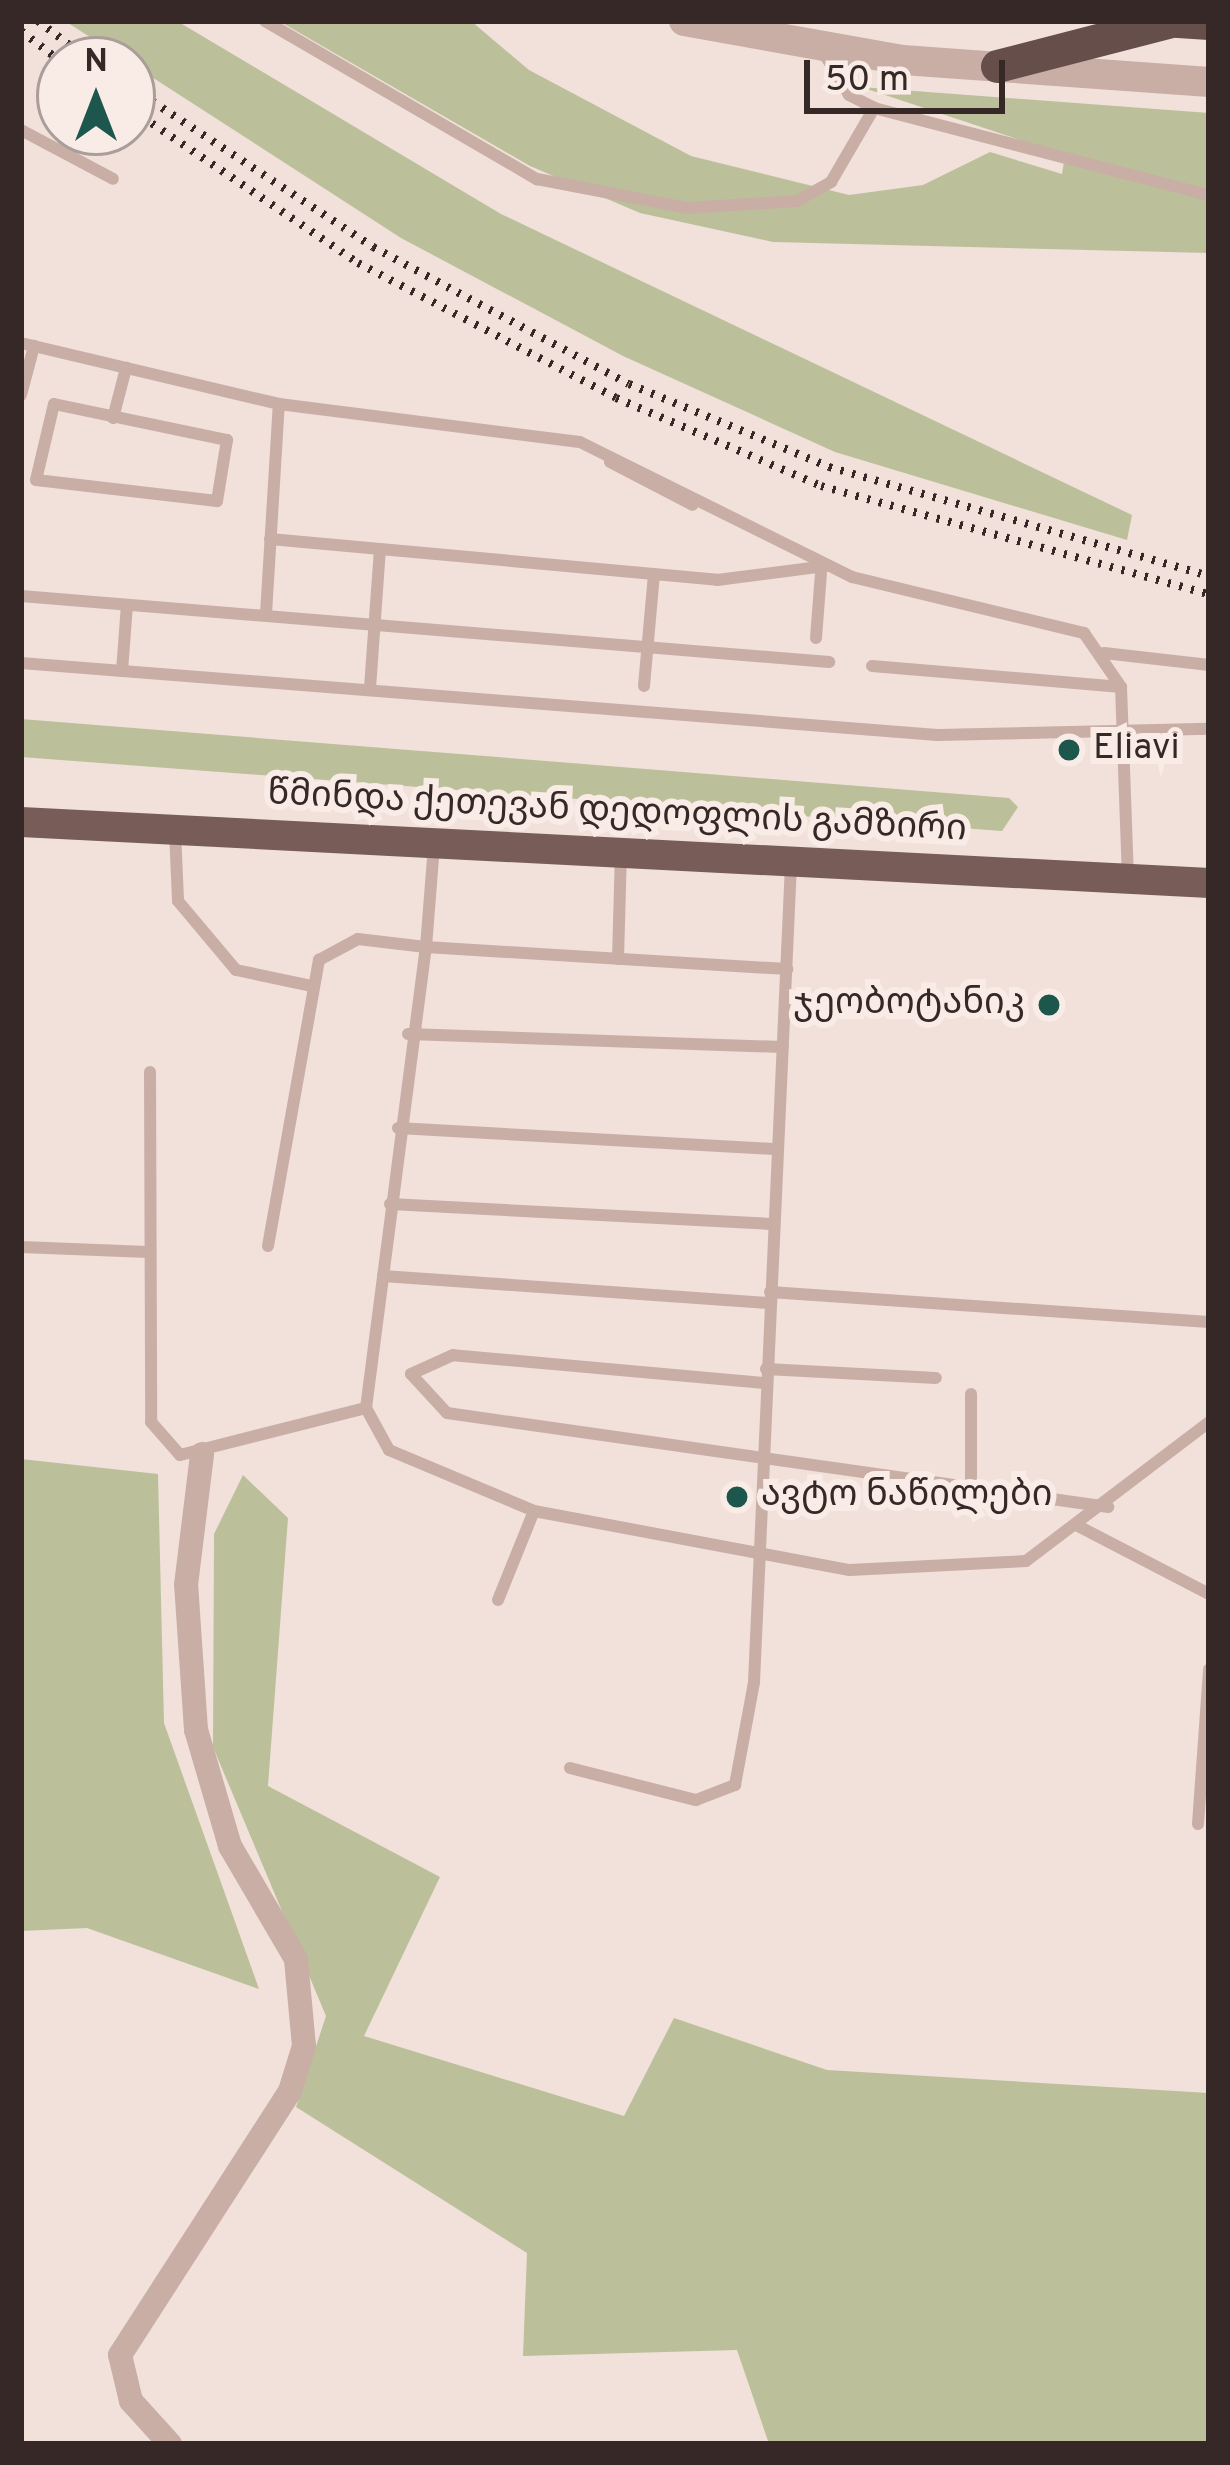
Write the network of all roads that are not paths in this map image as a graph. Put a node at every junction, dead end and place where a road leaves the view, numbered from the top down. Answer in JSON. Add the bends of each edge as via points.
{"nodes":[{"id":1,"x":265,"y":21,"type":"edge"},
{"id":2,"x":684,"y":21,"type":"edge"},
{"id":3,"x":1174,"y":21,"type":"edge"},
{"id":4,"x":1209,"y":23,"type":"edge"},
{"id":5,"x":822,"y":50,"type":"junction"},
{"id":6,"x":997,"y":66,"type":"junction"},
{"id":7,"x":1209,"y":82,"type":"edge"},
{"id":8,"x":874,"y":108,"type":"junction"},
{"id":9,"x":21,"y":130,"type":"edge"},
{"id":10,"x":113,"y":179,"type":"dead end"},
{"id":11,"x":1209,"y":195,"type":"edge"},
{"id":12,"x":28,"y":344,"type":"edge"},
{"id":13,"x":126,"y":368,"type":"junction"},
{"id":14,"x":21,"y":395,"type":"edge"},
{"id":15,"x":279,"y":406,"type":"junction"},
{"id":16,"x":113,"y":418,"type":"junction"},
{"id":17,"x":270,"y":539,"type":"junction"},
{"id":18,"x":380,"y":549,"type":"junction"},
{"id":19,"x":824,"y":570,"type":"junction"},
{"id":20,"x":654,"y":574,"type":"junction"},
{"id":21,"x":21,"y":596,"type":"edge"},
{"id":22,"x":127,"y":604,"type":"junction"},
{"id":23,"x":266,"y":614,"type":"junction"},
{"id":24,"x":374,"y":624,"type":"junction"},
{"id":25,"x":816,"y":638,"type":"dead end"},
{"id":26,"x":647,"y":648,"type":"junction"},
{"id":27,"x":1110,"y":658,"type":"junction"},
{"id":28,"x":829,"y":662,"type":"dead end"},
{"id":29,"x":21,"y":663,"type":"edge"},
{"id":30,"x":872,"y":665,"type":"dead end"},
{"id":31,"x":1209,"y":665,"type":"edge"},
{"id":32,"x":122,"y":671,"type":"junction"},
{"id":33,"x":644,"y":686,"type":"dead end"},
{"id":34,"x":1120,"y":687,"type":"junction"},
{"id":35,"x":370,"y":688,"type":"junction"},
{"id":36,"x":1209,"y":728,"type":"edge"},
{"id":37,"x":1125,"y":735,"type":"junction"},
{"id":38,"x":21,"y":822,"type":"edge"},
{"id":39,"x":175,"y":830,"type":"junction"},
{"id":40,"x":434,"y":843,"type":"junction"},
{"id":41,"x":621,"y":853,"type":"junction"},
{"id":42,"x":791,"y":861,"type":"junction"},
{"id":43,"x":1128,"y":879,"type":"junction"},
{"id":44,"x":1209,"y":883,"type":"edge"},
{"id":45,"x":427,"y":947,"type":"junction"},
{"id":46,"x":618,"y":959,"type":"junction"},
{"id":47,"x":787,"y":969,"type":"junction"},
{"id":48,"x":312,"y":986,"type":"junction"},
{"id":49,"x":408,"y":1034,"type":"junction"},
{"id":50,"x":783,"y":1047,"type":"junction"},
{"id":51,"x":150,"y":1072,"type":"dead end"},
{"id":52,"x":398,"y":1129,"type":"junction"},
{"id":53,"x":777,"y":1149,"type":"junction"},
{"id":54,"x":390,"y":1204,"type":"junction"},
{"id":55,"x":773,"y":1224,"type":"junction"},
{"id":56,"x":268,"y":1246,"type":"dead end"},
{"id":57,"x":21,"y":1247,"type":"edge"},
{"id":58,"x":148,"y":1252,"type":"junction"},
{"id":59,"x":383,"y":1276,"type":"junction"},
{"id":60,"x":770,"y":1297,"type":"junction"},
{"id":61,"x":1209,"y":1322,"type":"edge"},
{"id":62,"x":765,"y":1376,"type":"junction"},
{"id":63,"x":936,"y":1378,"type":"dead end"},
{"id":64,"x":971,"y":1394,"type":"dead end"},
{"id":65,"x":366,"y":1408,"type":"junction"},
{"id":66,"x":1209,"y":1422,"type":"edge"},
{"id":67,"x":202,"y":1454,"type":"junction"},
{"id":68,"x":761,"y":1463,"type":"junction"},
{"id":69,"x":971,"y":1486,"type":"junction"},
{"id":70,"x":1108,"y":1507,"type":"junction"},
{"id":71,"x":534,"y":1511,"type":"junction"},
{"id":72,"x":1078,"y":1526,"type":"junction"},
{"id":73,"x":756,"y":1560,"type":"junction"},
{"id":74,"x":1209,"y":1594,"type":"edge"},
{"id":75,"x":498,"y":1600,"type":"dead end"},
{"id":76,"x":1209,"y":1669,"type":"edge"},
{"id":77,"x":570,"y":1768,"type":"dead end"},
{"id":78,"x":1198,"y":1824,"type":"dead end"},
{"id":79,"x":170,"y":2444,"type":"edge"}],
"edges":[{"from":1,"to":8,"type":"lane","via":[[537,179],[688,208],[797,201],[831,182]]},
{"from":2,"to":5,"type":"street"},
{"from":3,"to":4,"type":"highway"},
{"from":3,"to":6,"type":"highway"},
{"from":5,"to":6,"type":"street"},
{"from":5,"to":8,"type":"lane","via":[[849,95]]},
{"from":6,"to":7,"type":"street"},
{"from":8,"to":11,"type":"lane"},
{"from":9,"to":10,"type":"lane"},
{"from":12,"to":13,"type":"lane"},
{"from":12,"to":14,"type":"lane"},
{"from":13,"to":15,"type":"lane"},
{"from":13,"to":16,"type":"lane"},
{"from":15,"to":17,"type":"lane"},
{"from":15,"to":19,"type":"lane","via":[[580,442]]},
{"from":16,"to":16,"type":"lane","via":[[227,440],[217,501],[36,480],[54,404]]},
{"from":17,"to":18,"type":"lane"},
{"from":17,"to":23,"type":"lane"},
{"from":18,"to":20,"type":"lane"},
{"from":18,"to":24,"type":"lane"},
{"from":19,"to":20,"type":"lane"},
{"from":19,"to":25,"type":"lane"},
{"from":19,"to":27,"type":"lane","via":[[1084,633]]},
{"from":20,"to":26,"type":"lane"},
{"from":21,"to":22,"type":"lane"},
{"from":22,"to":23,"type":"lane"},
{"from":22,"to":32,"type":"lane"},
{"from":23,"to":24,"type":"lane"},
{"from":24,"to":26,"type":"lane"},
{"from":24,"to":35,"type":"lane"},
{"from":26,"to":28,"type":"lane"},
{"from":26,"to":33,"type":"lane"},
{"from":27,"to":31,"type":"lane"},
{"from":27,"to":34,"type":"lane"},
{"from":29,"to":32,"type":"lane"},
{"from":30,"to":34,"type":"lane"},
{"from":32,"to":35,"type":"lane"},
{"from":34,"to":37,"type":"lane"},
{"from":35,"to":37,"type":"lane","via":[[937,735]]},
{"from":36,"to":37,"type":"lane"},
{"from":37,"to":43,"type":"lane"},
{"from":38,"to":39,"type":"main road","name":"წმინდა ქეთევან დედოფლის გამზირი"},
{"from":39,"to":40,"type":"main road","name":"წმინდა ქეთევან დედოფლის გამზირი"},
{"from":39,"to":48,"type":"lane","via":[[178,901],[236,970]]},
{"from":40,"to":41,"type":"main road","name":"წმინდა ქეთევან დედოფლის გამზირი"},
{"from":40,"to":45,"type":"lane"},
{"from":41,"to":42,"type":"main road","name":"წმინდა ქეთევან დედოფლის გამზირი"},
{"from":41,"to":46,"type":"lane"},
{"from":42,"to":43,"type":"main road","name":"წმინდა ქეთევან დედოფლის გამზირი"},
{"from":42,"to":47,"type":"lane"},
{"from":43,"to":44,"type":"main road","name":"წმინდა ქეთევან დედოფლის გამზირი"},
{"from":45,"to":46,"type":"lane"},
{"from":45,"to":48,"type":"lane","via":[[335,944]]},
{"from":45,"to":49,"type":"lane"},
{"from":46,"to":47,"type":"lane"},
{"from":47,"to":50,"type":"lane"},
{"from":48,"to":56,"type":"lane"},
{"from":49,"to":50,"type":"lane"},
{"from":49,"to":52,"type":"lane"},
{"from":50,"to":53,"type":"lane"},
{"from":51,"to":58,"type":"lane"},
{"from":52,"to":53,"type":"lane"},
{"from":52,"to":54,"type":"lane"},
{"from":53,"to":55,"type":"lane"},
{"from":54,"to":55,"type":"lane"},
{"from":54,"to":59,"type":"lane"},
{"from":55,"to":60,"type":"lane"},
{"from":57,"to":58,"type":"lane"},
{"from":58,"to":67,"type":"lane","via":[[151,1422],[159,1443]]},
{"from":59,"to":60,"type":"lane"},
{"from":59,"to":65,"type":"lane"},
{"from":60,"to":61,"type":"lane"},
{"from":60,"to":62,"type":"lane"},
{"from":62,"to":63,"type":"lane"},
{"from":62,"to":68,"type":"lane"},
{"from":62,"to":68,"type":"lane","via":[[453,1355],[425,1358],[411,1374],[447,1413]]},
{"from":64,"to":69,"type":"lane"},
{"from":65,"to":67,"type":"lane"},
{"from":65,"to":71,"type":"lane","via":[[388,1450]]},
{"from":66,"to":70,"type":"lane"},
{"from":67,"to":79,"type":"street","via":[[186,1585],[196,1730],[230,1846],[296,1959],[304,2046],[290,2091],[120,2355],[131,2401]]},
{"from":68,"to":69,"type":"lane"},
{"from":68,"to":73,"type":"lane"},
{"from":69,"to":70,"type":"lane"},
{"from":70,"to":72,"type":"lane"},
{"from":71,"to":73,"type":"lane"},
{"from":71,"to":75,"type":"lane"},
{"from":72,"to":73,"type":"lane","via":[[1027,1561],[850,1570]]},
{"from":72,"to":74,"type":"lane"},
{"from":73,"to":77,"type":"lane","via":[[754,1682],[735,1785],[696,1800]]},
{"from":76,"to":78,"type":"lane"}]}
